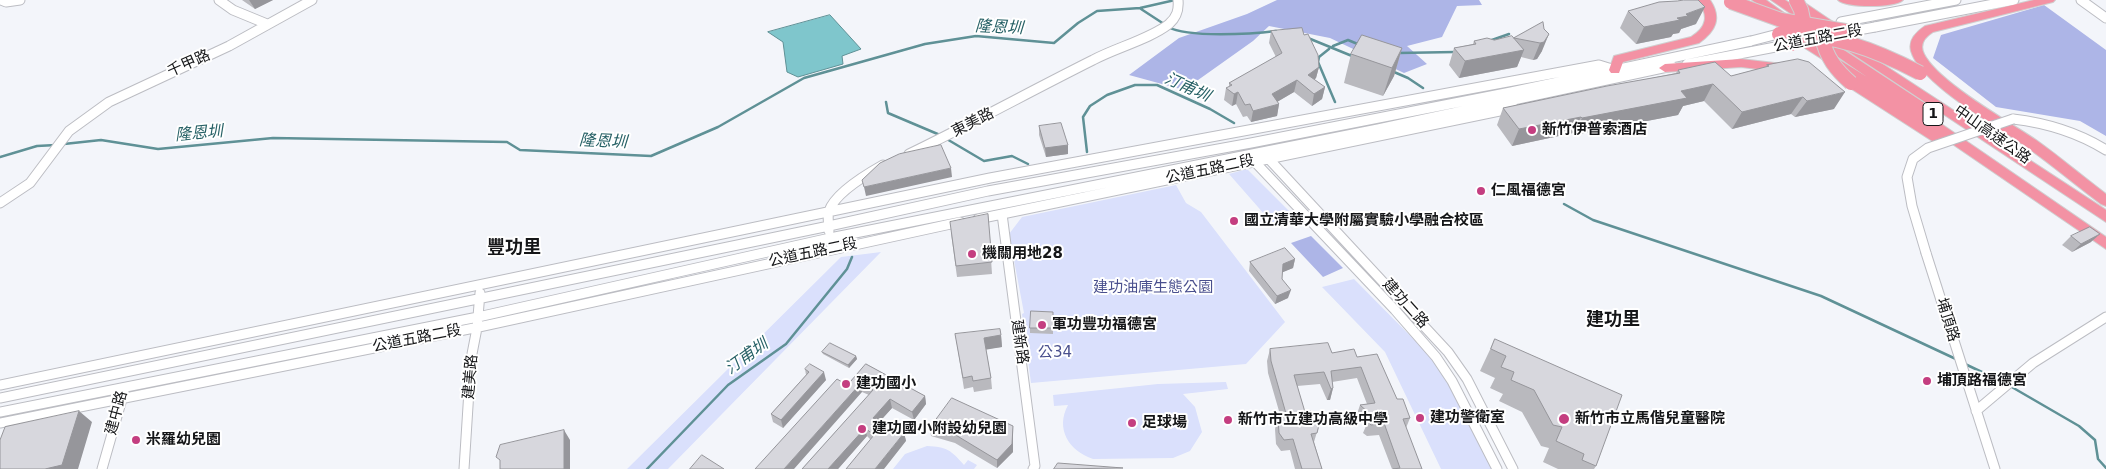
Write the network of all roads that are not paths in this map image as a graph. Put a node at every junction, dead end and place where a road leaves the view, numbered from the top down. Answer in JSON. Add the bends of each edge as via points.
{"nodes":[{"id":1,"x":1,"y":0,"type":"edge"},
{"id":2,"x":20,"y":0,"type":"edge"},
{"id":3,"x":219,"y":0,"type":"edge"},
{"id":4,"x":312,"y":0,"type":"edge"},
{"id":5,"x":1704,"y":0,"type":"edge"},
{"id":6,"x":1758,"y":0,"type":"edge"},
{"id":7,"x":1778,"y":0,"type":"edge"},
{"id":8,"x":1791,"y":0,"type":"edge"},
{"id":9,"x":1796,"y":0,"type":"edge"},
{"id":10,"x":1844,"y":0,"type":"edge"},
{"id":11,"x":1897,"y":0,"type":"edge"},
{"id":12,"x":1956,"y":0,"type":"edge"},
{"id":13,"x":2013,"y":0,"type":"edge"},
{"id":14,"x":2049,"y":0,"type":"edge"},
{"id":15,"x":2081,"y":0,"type":"edge"},
{"id":16,"x":1732,"y":1,"type":"edge"},
{"id":17,"x":1179,"y":2,"type":"edge"},
{"id":18,"x":2106,"y":18,"type":"edge"},
{"id":19,"x":1841,"y":22,"type":"joint"},
{"id":20,"x":267,"y":24,"type":"junction"},
{"id":21,"x":1816,"y":31,"type":"junction"},
{"id":22,"x":1850,"y":32,"type":"joint"},
{"id":23,"x":1779,"y":34,"type":"joint"},
{"id":24,"x":1790,"y":44,"type":"junction"},
{"id":25,"x":1665,"y":68,"type":"junction"},
{"id":26,"x":1795,"y":70,"type":"edge"},
{"id":27,"x":1618,"y":73,"type":"junction"},
{"id":28,"x":1833,"y":84,"type":"edge"},
{"id":29,"x":1968,"y":101,"type":"junction"},
{"id":30,"x":1300,"y":121,"type":"junction"},
{"id":31,"x":1925,"y":131,"type":"junction"},
{"id":32,"x":1251,"y":143,"type":"junction"},
{"id":33,"x":2106,"y":150,"type":"edge"},
{"id":34,"x":900,"y":158,"type":"edge"},
{"id":35,"x":1268,"y":158,"type":"junction"},
{"id":36,"x":1254,"y":161,"type":"junction"},
{"id":37,"x":891,"y":162,"type":"edge"},
{"id":38,"x":0,"y":203,"type":"edge"},
{"id":39,"x":2106,"y":203,"type":"edge"},
{"id":40,"x":828,"y":212,"type":"junction"},
{"id":41,"x":1002,"y":214,"type":"junction"},
{"id":42,"x":2106,"y":217,"type":"edge"},
{"id":43,"x":829,"y":226,"type":"junction"},
{"id":44,"x":2106,"y":234,"type":"edge"},
{"id":45,"x":830,"y":238,"type":"junction"},
{"id":46,"x":2106,"y":244,"type":"edge"},
{"id":47,"x":832,"y":248,"type":"junction"},
{"id":48,"x":480,"y":286,"type":"junction"},
{"id":49,"x":479,"y":299,"type":"junction"},
{"id":50,"x":478,"y":316,"type":"junction"},
{"id":51,"x":2106,"y":317,"type":"edge"},
{"id":52,"x":477,"y":328,"type":"junction"},
{"id":53,"x":133,"y":358,"type":"junction"},
{"id":54,"x":128,"y":372,"type":"junction"},
{"id":55,"x":0,"y":385,"type":"edge"},
{"id":56,"x":125,"y":386,"type":"junction"},
{"id":57,"x":1969,"y":387,"type":"joint"},
{"id":58,"x":122,"y":397,"type":"junction"},
{"id":59,"x":0,"y":398,"type":"edge"},
{"id":60,"x":1976,"y":411,"type":"junction"},
{"id":61,"x":0,"y":412,"type":"edge"},
{"id":62,"x":0,"y":423,"type":"edge"},
{"id":63,"x":102,"y":469,"type":"edge"},
{"id":64,"x":464,"y":469,"type":"edge"},
{"id":65,"x":1032,"y":469,"type":"edge"},
{"id":66,"x":1497,"y":469,"type":"edge"},
{"id":67,"x":1513,"y":469,"type":"edge"},
{"id":68,"x":1995,"y":469,"type":"edge"}],
"edges":[{"from":1,"to":2,"type":"street"},
{"from":3,"to":20,"type":"street","via":[[233,10]]},
{"from":4,"to":20,"type":"street","name":"千甲路"},
{"from":5,"to":27,"type":"highway","via":[[1712,16],[1706,34],[1695,40],[1618,59]]},
{"from":6,"to":44,"type":"highway","name":"中山高速公路","number":"1","via":[[1919,104]]},
{"from":7,"to":42,"type":"highway","name":"中山高速公路","number":"1"},
{"from":8,"to":39,"type":"highway"},
{"from":9,"to":21,"type":"highway","bridge":true},
{"from":10,"to":11,"type":"highway","via":[[1864,3]]},
{"from":12,"to":19,"type":"street","name":"公道五路二段"},
{"from":13,"to":22,"type":"street","name":"公道五路二段","bridge":true},
{"from":14,"to":29,"type":"highway","via":[[1929,29],[1921,34],[1916,42],[1924,65]]},
{"from":15,"to":18,"type":"street"},
{"from":16,"to":21,"type":"highway","bridge":true},
{"from":16,"to":46,"type":"highway","via":[[1934,125]]},
{"from":17,"to":34,"type":"street","name":"東美路","via":[[1178,14],[1161,29],[1094,59]]},
{"from":19,"to":21,"type":"highway","bridge":true},
{"from":20,"to":38,"type":"street","name":"千甲路","via":[[228,46],[117,97],[69,131],[30,183]]},
{"from":21,"to":22,"type":"highway","bridge":true},
{"from":21,"to":23,"type":"highway","bridge":true},
{"from":21,"to":24,"type":"highway","bridge":true},
{"from":21,"to":24,"type":"street","name":"公道五路二段","bridge":true},
{"from":21,"to":29,"type":"highway","bridge":true,"via":[[1870,49]]},
{"from":21,"to":31,"type":"highway","bridge":true,"via":[[1834,67],[1851,83]]},
{"from":23,"to":27,"type":"street","name":"公道五路二段","bridge":true},
{"from":24,"to":25,"type":"street","name":"公道五路二段"},
{"from":25,"to":26,"type":"highway","via":[[1741,63]]},
{"from":25,"to":27,"type":"street","name":"公道五路二段"},
{"from":27,"to":30,"type":"street","name":"公道五路二段","via":[[1599,65]]},
{"from":27,"to":32,"type":"street","name":"公道五路二段"},
{"from":27,"to":35,"type":"street","name":"公道五路二段","via":[[1616,85],[1607,88]]},
{"from":27,"to":45,"type":"street","name":"公道五路二段","via":[[1378,129]]},
{"from":28,"to":31,"type":"highway"},
{"from":29,"to":39,"type":"highway","via":[[2033,145]]},
{"from":30,"to":32,"type":"street"},
{"from":30,"to":40,"type":"street","name":"公道五路二段","via":[[990,178]]},
{"from":31,"to":46,"type":"highway"},
{"from":32,"to":43,"type":"street","name":"公道五路二段","via":[[988,191]]},
{"from":33,"to":57,"type":"street","name":"埔頂路","bridge":true,"via":[[2066,129],[2043,122],[2013,119],[1928,148],[1913,159],[1907,176],[1912,206]]},
{"from":35,"to":36,"type":"street","name":"公道五路二段"},
{"from":35,"to":67,"type":"street","name":"建功二路","via":[[1448,352],[1468,379]]},
{"from":36,"to":41,"type":"street","name":"公道五路二段"},
{"from":36,"to":66,"type":"street","name":"建功二路","via":[[1436,357],[1452,381]]},
{"from":37,"to":40,"type":"street","via":[[861,178]]},
{"from":40,"to":43,"type":"street"},
{"from":40,"to":48,"type":"street","name":"公道五路二段"},
{"from":41,"to":47,"type":"street","name":"公道五路二段"},
{"from":41,"to":65,"type":"street","name":"建新路","via":[[1035,466]]},
{"from":43,"to":45,"type":"street"},
{"from":43,"to":49,"type":"street","name":"公道五路二段"},
{"from":45,"to":47,"type":"street"},
{"from":45,"to":50,"type":"street","name":"公道五路二段"},
{"from":47,"to":52,"type":"street","name":"公道五路二段"},
{"from":48,"to":49,"type":"street","name":"建美路"},
{"from":48,"to":53,"type":"street","name":"公道五路二段"},
{"from":49,"to":50,"type":"street","name":"建美路"},
{"from":49,"to":54,"type":"street","name":"公道五路二段"},
{"from":50,"to":52,"type":"street","name":"建美路"},
{"from":50,"to":56,"type":"street","name":"公道五路二段"},
{"from":51,"to":60,"type":"street","via":[[2033,363]]},
{"from":52,"to":58,"type":"street","name":"公道五路二段"},
{"from":52,"to":64,"type":"street","name":"建美路","via":[[471,359]]},
{"from":53,"to":54,"type":"street","name":"建中路"},
{"from":53,"to":55,"type":"street","name":"公道五路二段"},
{"from":54,"to":56,"type":"street","name":"建中路"},
{"from":54,"to":59,"type":"street","name":"公道五路二段"},
{"from":56,"to":58,"type":"street","name":"建中路"},
{"from":56,"to":61,"type":"street","name":"公道五路二段"},
{"from":57,"to":60,"type":"street"},
{"from":58,"to":62,"type":"street","name":"公道五路二段"},
{"from":58,"to":63,"type":"street","name":"建中路"},
{"from":60,"to":68,"type":"street"}]}
